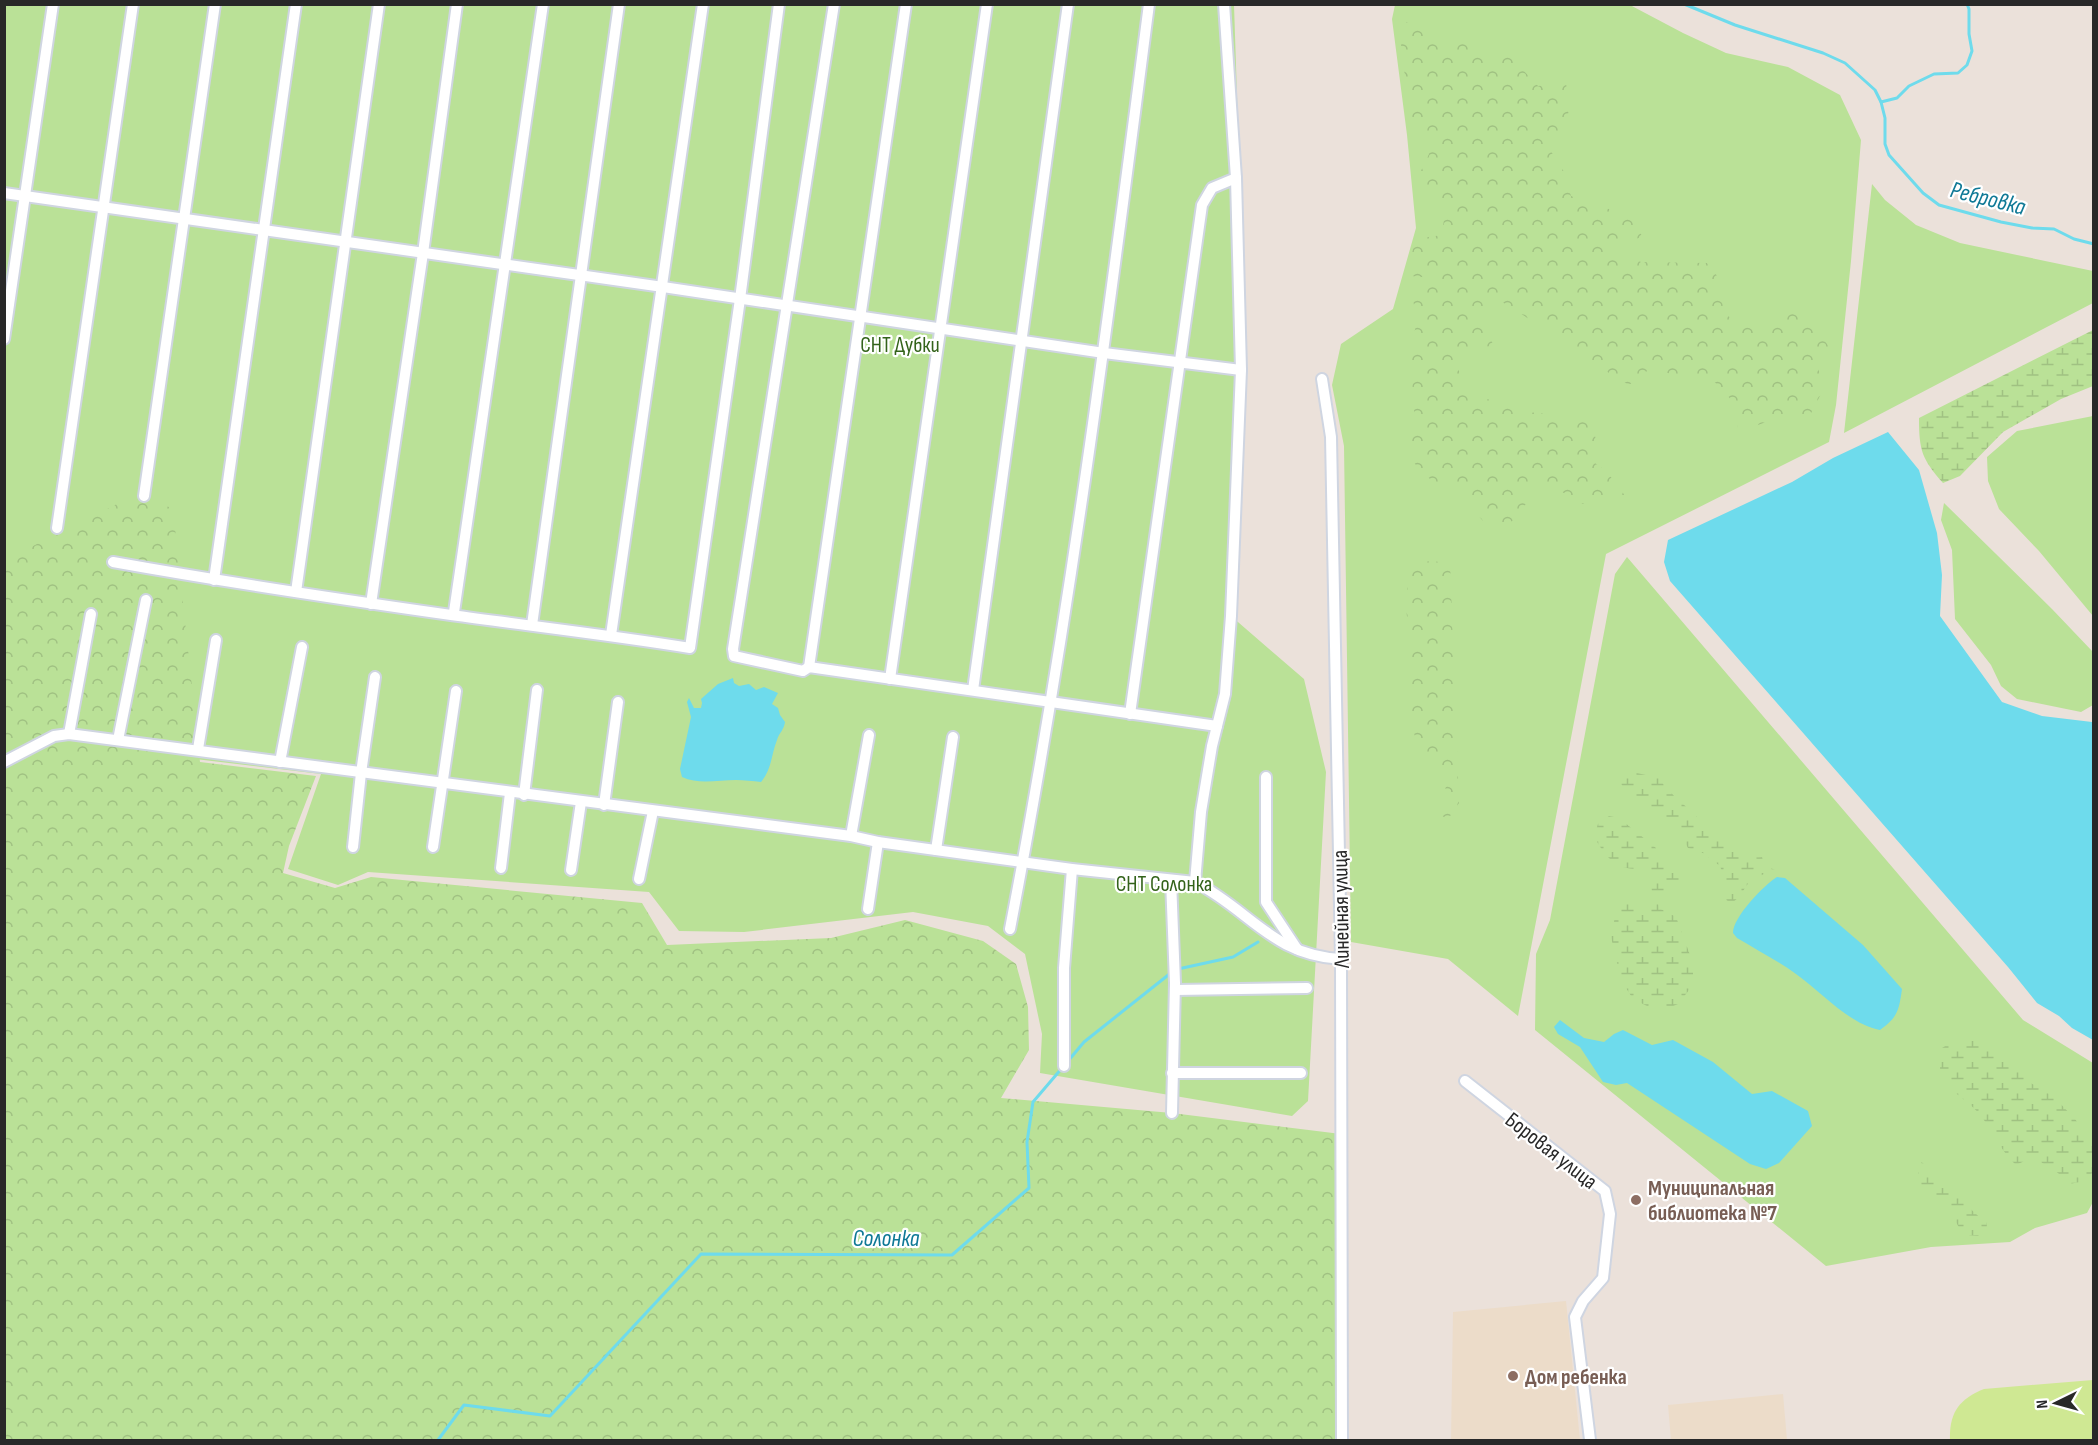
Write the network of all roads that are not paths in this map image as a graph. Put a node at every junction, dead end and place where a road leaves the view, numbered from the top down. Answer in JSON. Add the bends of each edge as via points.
{"nodes":[{"id":1,"x":53,"y":4,"type":"edge"},
{"id":2,"x":133,"y":4,"type":"edge"},
{"id":3,"x":215,"y":4,"type":"edge"},
{"id":4,"x":296,"y":4,"type":"edge"},
{"id":5,"x":379,"y":4,"type":"edge"},
{"id":6,"x":457,"y":4,"type":"edge"},
{"id":7,"x":543,"y":4,"type":"edge"},
{"id":8,"x":619,"y":4,"type":"edge"},
{"id":9,"x":704,"y":4,"type":"edge"},
{"id":10,"x":779,"y":4,"type":"edge"},
{"id":11,"x":834,"y":4,"type":"edge"},
{"id":12,"x":906,"y":4,"type":"edge"},
{"id":13,"x":987,"y":4,"type":"edge"},
{"id":14,"x":1068,"y":4,"type":"edge"},
{"id":15,"x":1149,"y":4,"type":"edge"},
{"id":16,"x":1224,"y":4,"type":"edge"},
{"id":17,"x":1236,"y":178,"type":"junction"},
{"id":18,"x":4,"y":193,"type":"edge"},
{"id":19,"x":25,"y":196,"type":"junction"},
{"id":20,"x":103,"y":207,"type":"junction"},
{"id":21,"x":184,"y":219,"type":"junction"},
{"id":22,"x":264,"y":230,"type":"junction"},
{"id":23,"x":346,"y":242,"type":"junction"},
{"id":24,"x":423,"y":253,"type":"junction"},
{"id":25,"x":506,"y":265,"type":"junction"},
{"id":26,"x":581,"y":275,"type":"junction"},
{"id":27,"x":663,"y":287,"type":"junction"},
{"id":28,"x":740,"y":299,"type":"junction"},
{"id":29,"x":788,"y":306,"type":"junction"},
{"id":30,"x":861,"y":317,"type":"junction"},
{"id":31,"x":941,"y":328,"type":"junction"},
{"id":32,"x":4,"y":339,"type":"edge"},
{"id":33,"x":1021,"y":340,"type":"junction"},
{"id":34,"x":1104,"y":353,"type":"junction"},
{"id":35,"x":1181,"y":363,"type":"junction"},
{"id":36,"x":1241,"y":370,"type":"junction"},
{"id":37,"x":1322,"y":379,"type":"dead end"},
{"id":38,"x":144,"y":496,"type":"dead end"},
{"id":39,"x":57,"y":528,"type":"dead end"},
{"id":40,"x":113,"y":562,"type":"dead end"},
{"id":41,"x":214,"y":580,"type":"junction"},
{"id":42,"x":296,"y":592,"type":"junction"},
{"id":43,"x":146,"y":600,"type":"dead end"},
{"id":44,"x":371,"y":604,"type":"junction"},
{"id":45,"x":454,"y":612,"type":"dead end"},
{"id":46,"x":91,"y":614,"type":"dead end"},
{"id":47,"x":532,"y":625,"type":"junction"},
{"id":48,"x":611,"y":635,"type":"junction"},
{"id":49,"x":216,"y":640,"type":"dead end"},
{"id":50,"x":302,"y":647,"type":"dead end"},
{"id":51,"x":810,"y":667,"type":"junction"},
{"id":52,"x":375,"y":678,"type":"dead end"},
{"id":53,"x":890,"y":678,"type":"junction"},
{"id":54,"x":537,"y":690,"type":"dead end"},
{"id":55,"x":973,"y":690,"type":"junction"},
{"id":56,"x":456,"y":691,"type":"dead end"},
{"id":57,"x":618,"y":702,"type":"dead end"},
{"id":58,"x":1049,"y":703,"type":"junction"},
{"id":59,"x":1130,"y":714,"type":"junction"},
{"id":60,"x":1217,"y":726,"type":"junction"},
{"id":61,"x":69,"y":734,"type":"junction"},
{"id":62,"x":869,"y":735,"type":"dead end"},
{"id":63,"x":953,"y":736,"type":"dead end"},
{"id":64,"x":118,"y":740,"type":"junction"},
{"id":65,"x":198,"y":749,"type":"junction"},
{"id":66,"x":4,"y":762,"type":"edge"},
{"id":67,"x":280,"y":762,"type":"junction"},
{"id":68,"x":361,"y":773,"type":"junction"},
{"id":69,"x":1266,"y":777,"type":"dead end"},
{"id":70,"x":444,"y":784,"type":"junction"},
{"id":71,"x":510,"y":793,"type":"junction"},
{"id":72,"x":524,"y":795,"type":"junction"},
{"id":73,"x":581,"y":802,"type":"junction"},
{"id":74,"x":604,"y":806,"type":"junction"},
{"id":75,"x":653,"y":811,"type":"junction"},
{"id":76,"x":851,"y":836,"type":"junction"},
{"id":77,"x":878,"y":842,"type":"junction"},
{"id":78,"x":353,"y":847,"type":"dead end"},
{"id":79,"x":433,"y":848,"type":"dead end"},
{"id":80,"x":936,"y":850,"type":"junction"},
{"id":81,"x":1023,"y":862,"type":"junction"},
{"id":82,"x":501,"y":868,"type":"dead end"},
{"id":83,"x":1072,"y":869,"type":"junction"},
{"id":84,"x":571,"y":870,"type":"dead end"},
{"id":85,"x":639,"y":879,"type":"dead end"},
{"id":86,"x":1171,"y":880,"type":"junction"},
{"id":87,"x":1195,"y":882,"type":"junction"},
{"id":88,"x":868,"y":909,"type":"dead end"},
{"id":89,"x":1010,"y":929,"type":"dead end"},
{"id":90,"x":1299,"y":952,"type":"junction"},
{"id":91,"x":1341,"y":959,"type":"junction"},
{"id":92,"x":1307,"y":988,"type":"dead end"},
{"id":93,"x":1175,"y":990,"type":"junction"},
{"id":94,"x":1064,"y":1066,"type":"dead end"},
{"id":95,"x":1172,"y":1073,"type":"junction"},
{"id":96,"x":1301,"y":1073,"type":"dead end"},
{"id":97,"x":1465,"y":1082,"type":"dead end"},
{"id":98,"x":1172,"y":1113,"type":"dead end"},
{"id":99,"x":1342,"y":1440,"type":"edge"},
{"id":100,"x":1590,"y":1440,"type":"edge"}],
"edges":[{"from":1,"to":19,"type":"street"},
{"from":2,"to":20,"type":"street"},
{"from":3,"to":21,"type":"street"},
{"from":4,"to":22,"type":"street"},
{"from":5,"to":23,"type":"street"},
{"from":6,"to":24,"type":"street"},
{"from":7,"to":25,"type":"street"},
{"from":8,"to":26,"type":"street"},
{"from":9,"to":27,"type":"street"},
{"from":10,"to":28,"type":"street"},
{"from":11,"to":29,"type":"street"},
{"from":12,"to":30,"type":"street"},
{"from":13,"to":31,"type":"street"},
{"from":14,"to":33,"type":"street"},
{"from":15,"to":34,"type":"street"},
{"from":16,"to":17,"type":"street"},
{"from":17,"to":35,"type":"street","via":[[1212,188],[1202,205]]},
{"from":17,"to":36,"type":"street"},
{"from":18,"to":19,"type":"street"},
{"from":19,"to":20,"type":"street"},
{"from":19,"to":32,"type":"street"},
{"from":20,"to":21,"type":"street"},
{"from":20,"to":39,"type":"street"},
{"from":21,"to":22,"type":"street"},
{"from":21,"to":38,"type":"street"},
{"from":22,"to":23,"type":"street"},
{"from":22,"to":41,"type":"street"},
{"from":23,"to":24,"type":"street"},
{"from":23,"to":42,"type":"street"},
{"from":24,"to":25,"type":"street"},
{"from":24,"to":44,"type":"street"},
{"from":25,"to":26,"type":"street"},
{"from":25,"to":45,"type":"street"},
{"from":26,"to":27,"type":"street"},
{"from":26,"to":47,"type":"street"},
{"from":27,"to":28,"type":"street"},
{"from":27,"to":48,"type":"street"},
{"from":28,"to":29,"type":"street"},
{"from":28,"to":48,"type":"street","via":[[690,648]]},
{"from":29,"to":30,"type":"street"},
{"from":29,"to":51,"type":"street","via":[[733,649],[738,659],[803,671]]},
{"from":30,"to":31,"type":"street"},
{"from":30,"to":51,"type":"street"},
{"from":31,"to":33,"type":"street"},
{"from":31,"to":53,"type":"street"},
{"from":33,"to":34,"type":"street"},
{"from":33,"to":55,"type":"street"},
{"from":34,"to":35,"type":"street"},
{"from":34,"to":58,"type":"street"},
{"from":35,"to":36,"type":"street"},
{"from":35,"to":59,"type":"street"},
{"from":36,"to":60,"type":"street","via":[[1230,627],[1225,694]]},
{"from":37,"to":91,"type":"street","name":"Линейная улица","via":[[1331,437]]},
{"from":40,"to":41,"type":"street"},
{"from":41,"to":42,"type":"street"},
{"from":42,"to":44,"type":"street"},
{"from":43,"to":64,"type":"street"},
{"from":44,"to":47,"type":"street"},
{"from":46,"to":61,"type":"street"},
{"from":47,"to":48,"type":"street"},
{"from":49,"to":65,"type":"street"},
{"from":50,"to":67,"type":"street"},
{"from":51,"to":53,"type":"street"},
{"from":52,"to":68,"type":"street"},
{"from":53,"to":55,"type":"street"},
{"from":54,"to":72,"type":"street"},
{"from":55,"to":58,"type":"street"},
{"from":56,"to":70,"type":"street"},
{"from":57,"to":74,"type":"street"},
{"from":58,"to":59,"type":"street"},
{"from":58,"to":81,"type":"street"},
{"from":59,"to":60,"type":"street"},
{"from":60,"to":87,"type":"street","via":[[1201,812]]},
{"from":61,"to":64,"type":"street"},
{"from":61,"to":66,"type":"street","via":[[54,736]]},
{"from":62,"to":76,"type":"street"},
{"from":63,"to":80,"type":"street"},
{"from":64,"to":65,"type":"street"},
{"from":65,"to":67,"type":"street"},
{"from":67,"to":68,"type":"street"},
{"from":68,"to":70,"type":"street"},
{"from":68,"to":78,"type":"street"},
{"from":69,"to":90,"type":"street","via":[[1266,902]]},
{"from":70,"to":71,"type":"street"},
{"from":70,"to":79,"type":"street"},
{"from":71,"to":72,"type":"street"},
{"from":71,"to":82,"type":"street"},
{"from":72,"to":73,"type":"street"},
{"from":73,"to":74,"type":"street"},
{"from":73,"to":84,"type":"street"},
{"from":74,"to":75,"type":"street"},
{"from":75,"to":76,"type":"street"},
{"from":75,"to":85,"type":"street"},
{"from":76,"to":77,"type":"street"},
{"from":77,"to":80,"type":"street"},
{"from":77,"to":88,"type":"street"},
{"from":80,"to":81,"type":"street"},
{"from":81,"to":83,"type":"street"},
{"from":81,"to":89,"type":"street"},
{"from":83,"to":86,"type":"street"},
{"from":83,"to":94,"type":"street","via":[[1064,968]]},
{"from":86,"to":87,"type":"street"},
{"from":86,"to":93,"type":"street"},
{"from":87,"to":90,"type":"street"},
{"from":90,"to":91,"type":"street"},
{"from":91,"to":99,"type":"street","name":"Линейная улица"},
{"from":92,"to":93,"type":"street"},
{"from":93,"to":95,"type":"street"},
{"from":95,"to":96,"type":"street"},
{"from":95,"to":98,"type":"street"},
{"from":97,"to":100,"type":"street","name":"Боровая улица","via":[[1605,1191],[1610,1214],[1603,1278],[1575,1317]]}]}
